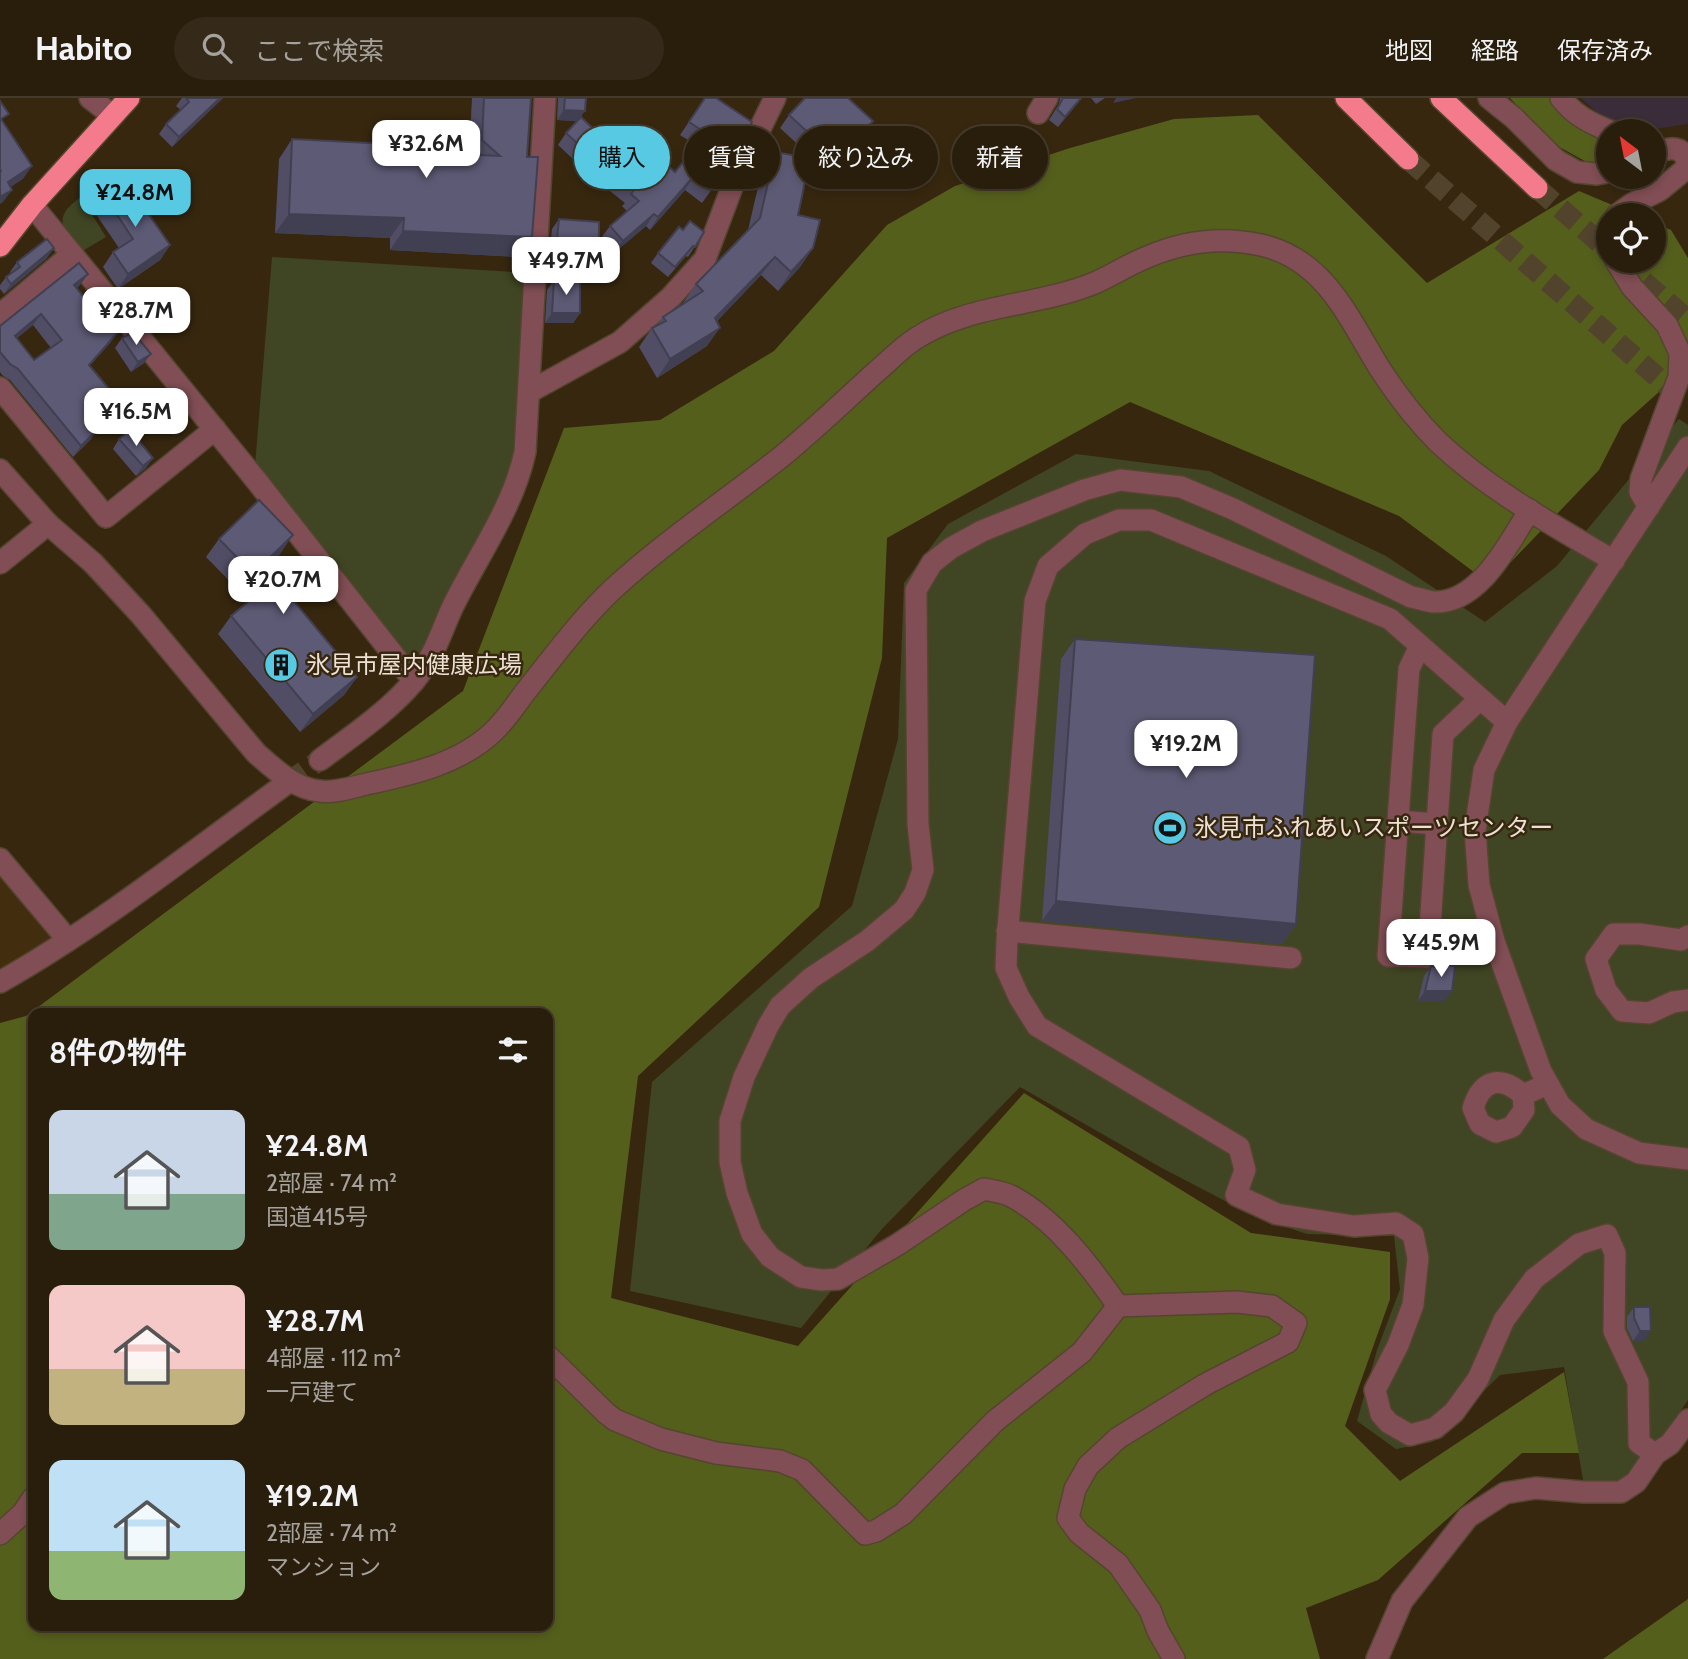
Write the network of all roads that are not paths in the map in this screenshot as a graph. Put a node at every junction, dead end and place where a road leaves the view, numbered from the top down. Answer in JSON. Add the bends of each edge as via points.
{"nodes":[{"id":1,"x":90,"y":98,"type":"edge"},
{"id":2,"x":129,"y":98,"type":"edge"},
{"id":3,"x":545,"y":98,"type":"edge"},
{"id":4,"x":775,"y":98,"type":"edge"},
{"id":5,"x":1335,"y":98,"type":"edge"},
{"id":6,"x":1346,"y":98,"type":"edge"},
{"id":7,"x":1489,"y":98,"type":"edge"},
{"id":8,"x":1561,"y":98,"type":"edge"},
{"id":9,"x":1447,"y":100,"type":"edge"},
{"id":10,"x":112,"y":115,"type":"junction"},
{"id":11,"x":1370,"y":122,"type":"junction"},
{"id":12,"x":1596,"y":125,"type":"edge"},
{"id":13,"x":1666,"y":149,"type":"edge"},
{"id":14,"x":1408,"y":159,"type":"tunnel mouth"},
{"id":15,"x":1596,"y":174,"type":"edge"},
{"id":16,"x":1666,"y":185,"type":"edge"},
{"id":17,"x":1537,"y":188,"type":"tunnel mouth"},
{"id":18,"x":1661,"y":189,"type":"edge"},
{"id":19,"x":1634,"y":203,"type":"edge"},
{"id":20,"x":32,"y":205,"type":"junction"},
{"id":21,"x":0,"y":246,"type":"edge"},
{"id":22,"x":72,"y":254,"type":"junction"},
{"id":23,"x":1623,"y":273,"type":"edge"},
{"id":24,"x":0,"y":315,"type":"edge"},
{"id":25,"x":0,"y":388,"type":"edge"},
{"id":26,"x":529,"y":392,"type":"junction"},
{"id":27,"x":215,"y":429,"type":"junction"},
{"id":28,"x":1688,"y":447,"type":"edge"},
{"id":29,"x":0,"y":470,"type":"edge"},
{"id":30,"x":1649,"y":507,"type":"junction"},
{"id":31,"x":1530,"y":510,"type":"junction"},
{"id":32,"x":48,"y":524,"type":"junction"},
{"id":33,"x":1614,"y":561,"type":"junction"},
{"id":34,"x":0,"y":564,"type":"edge"},
{"id":35,"x":1420,"y":646,"type":"junction"},
{"id":36,"x":414,"y":681,"type":"junction"},
{"id":37,"x":1480,"y":699,"type":"junction"},
{"id":38,"x":1507,"y":722,"type":"junction"},
{"id":39,"x":320,"y":760,"type":"tunnel mouth"},
{"id":40,"x":287,"y":783,"type":"tunnel mouth"},
{"id":41,"x":1398,"y":821,"type":"junction"},
{"id":42,"x":1437,"y":824,"type":"junction"},
{"id":43,"x":0,"y":859,"type":"edge"},
{"id":44,"x":1007,"y":931,"type":"junction"},
{"id":45,"x":1688,"y":936,"type":"edge"},
{"id":46,"x":68,"y":940,"type":"junction"},
{"id":47,"x":1291,"y":958,"type":"dead end"},
{"id":48,"x":0,"y":982,"type":"edge"},
{"id":49,"x":1688,"y":1000,"type":"edge"},
{"id":50,"x":1548,"y":1084,"type":"junction"},
{"id":51,"x":1523,"y":1095,"type":"dead end"},
{"id":52,"x":1688,"y":1159,"type":"edge"},
{"id":53,"x":1118,"y":1306,"type":"junction"},
{"id":54,"x":553,"y":1361,"type":"edge"},
{"id":55,"x":1688,"y":1420,"type":"edge"},
{"id":56,"x":1655,"y":1454,"type":"junction"},
{"id":57,"x":28,"y":1506,"type":"edge"},
{"id":58,"x":0,"y":1534,"type":"edge"},
{"id":59,"x":1174,"y":1659,"type":"edge"},
{"id":60,"x":1377,"y":1659,"type":"edge"}],
"edges":[{"from":1,"to":10,"type":"street"},
{"from":2,"to":10,"type":"highway"},
{"from":3,"to":26,"type":"street"},
{"from":4,"to":26,"type":"street","via":[[734,182],[705,259],[620,342]]},
{"from":5,"to":11,"type":"highway"},
{"from":6,"to":11,"type":"highway"},
{"from":7,"to":15,"type":"street","via":[[1556,160],[1577,172]]},
{"from":8,"to":12,"type":"street"},
{"from":9,"to":17,"type":"highway"},
{"from":10,"to":20,"type":"highway"},
{"from":11,"to":14,"type":"highway"},
{"from":13,"to":16,"type":"street","via":[[1682,151],[1688,167]]},
{"from":18,"to":19,"type":"street"},
{"from":20,"to":21,"type":"highway"},
{"from":20,"to":22,"type":"street"},
{"from":22,"to":24,"type":"street"},
{"from":22,"to":27,"type":"street"},
{"from":23,"to":30,"type":"street","via":[[1667,325],[1680,353],[1679,377],[1641,479],[1640,492]]},
{"from":25,"to":27,"type":"street","via":[[106,517]]},
{"from":26,"to":36,"type":"street","via":[[520,473],[435,653]]},
{"from":27,"to":36,"type":"street"},
{"from":28,"to":30,"type":"street"},
{"from":29,"to":32,"type":"street"},
{"from":30,"to":33,"type":"street"},
{"from":31,"to":32,"type":"street","via":[[1475,474],[1413,415],[1321,277],[1266,246],[1228,239],[1183,243],[1094,283],[946,321],[911,341],[782,455],[610,592],[495,731],[439,765],[398,777],[321,791],[278,773],[93,563]]},
{"from":31,"to":33,"type":"street"},
{"from":31,"to":53,"type":"street","via":[[1492,570],[1457,596],[1435,602],[1411,597],[1181,487],[1120,480],[982,531],[932,563],[916,590],[918,824],[923,870],[904,910],[811,978],[780,1006],[768,1026],[744,1077],[730,1122],[730,1162],[737,1193],[752,1234],[770,1257],[801,1277],[822,1280],[838,1279],[984,1189],[1009,1195],[1046,1220]]},
{"from":32,"to":34,"type":"street"},
{"from":33,"to":38,"type":"street"},
{"from":35,"to":37,"type":"street"},
{"from":35,"to":41,"type":"street","via":[[1409,669]]},
{"from":35,"to":44,"type":"street","via":[[1390,619],[1152,520],[1119,520],[1085,534],[1048,566],[1035,601]]},
{"from":36,"to":39,"type":"street","via":[[387,709]]},
{"from":37,"to":38,"type":"street"},
{"from":37,"to":42,"type":"street","via":[[1443,734]]},
{"from":38,"to":50,"type":"street","via":[[1484,770],[1475,830],[1479,885],[1494,941]]},
{"from":40,"to":46,"type":"street"},
{"from":41,"to":42,"type":"street"},
{"from":41,"to":42,"type":"street","via":[[1388,956],[1428,957]]},
{"from":43,"to":46,"type":"street"},
{"from":44,"to":47,"type":"street"},
{"from":44,"to":56,"type":"street","via":[[1006,968],[1037,1026],[1239,1147],[1245,1170],[1236,1195],[1277,1214],[1354,1226],[1396,1223],[1413,1234],[1418,1258],[1413,1305],[1376,1390],[1381,1414],[1389,1423],[1410,1435],[1435,1428],[1454,1412],[1478,1379],[1504,1320],[1534,1279],[1579,1244],[1607,1235],[1615,1253],[1614,1331],[1638,1382],[1639,1443]]},
{"from":45,"to":49,"type":"street","via":[[1681,940],[1614,934],[1596,959],[1606,990],[1622,1011],[1649,1013]]},
{"from":46,"to":48,"type":"street"},
{"from":50,"to":51,"type":"street"},
{"from":50,"to":52,"type":"street","via":[[1560,1105],[1586,1129],[1639,1153]]},
{"from":53,"to":54,"type":"street","via":[[1082,1352],[995,1421],[903,1514],[865,1534],[802,1470],[780,1461],[716,1453],[661,1439],[615,1420]]},
{"from":53,"to":59,"type":"street","via":[[1237,1302],[1272,1306],[1296,1323],[1288,1342],[1206,1384],[1118,1438],[1088,1466],[1074,1489],[1068,1518],[1118,1564],[1150,1610]]},
{"from":55,"to":56,"type":"street","via":[[1671,1444]]},
{"from":56,"to":60,"type":"street","via":[[1636,1482],[1621,1492],[1536,1488],[1505,1493],[1468,1517],[1402,1601]]},
{"from":57,"to":58,"type":"street"}]}
